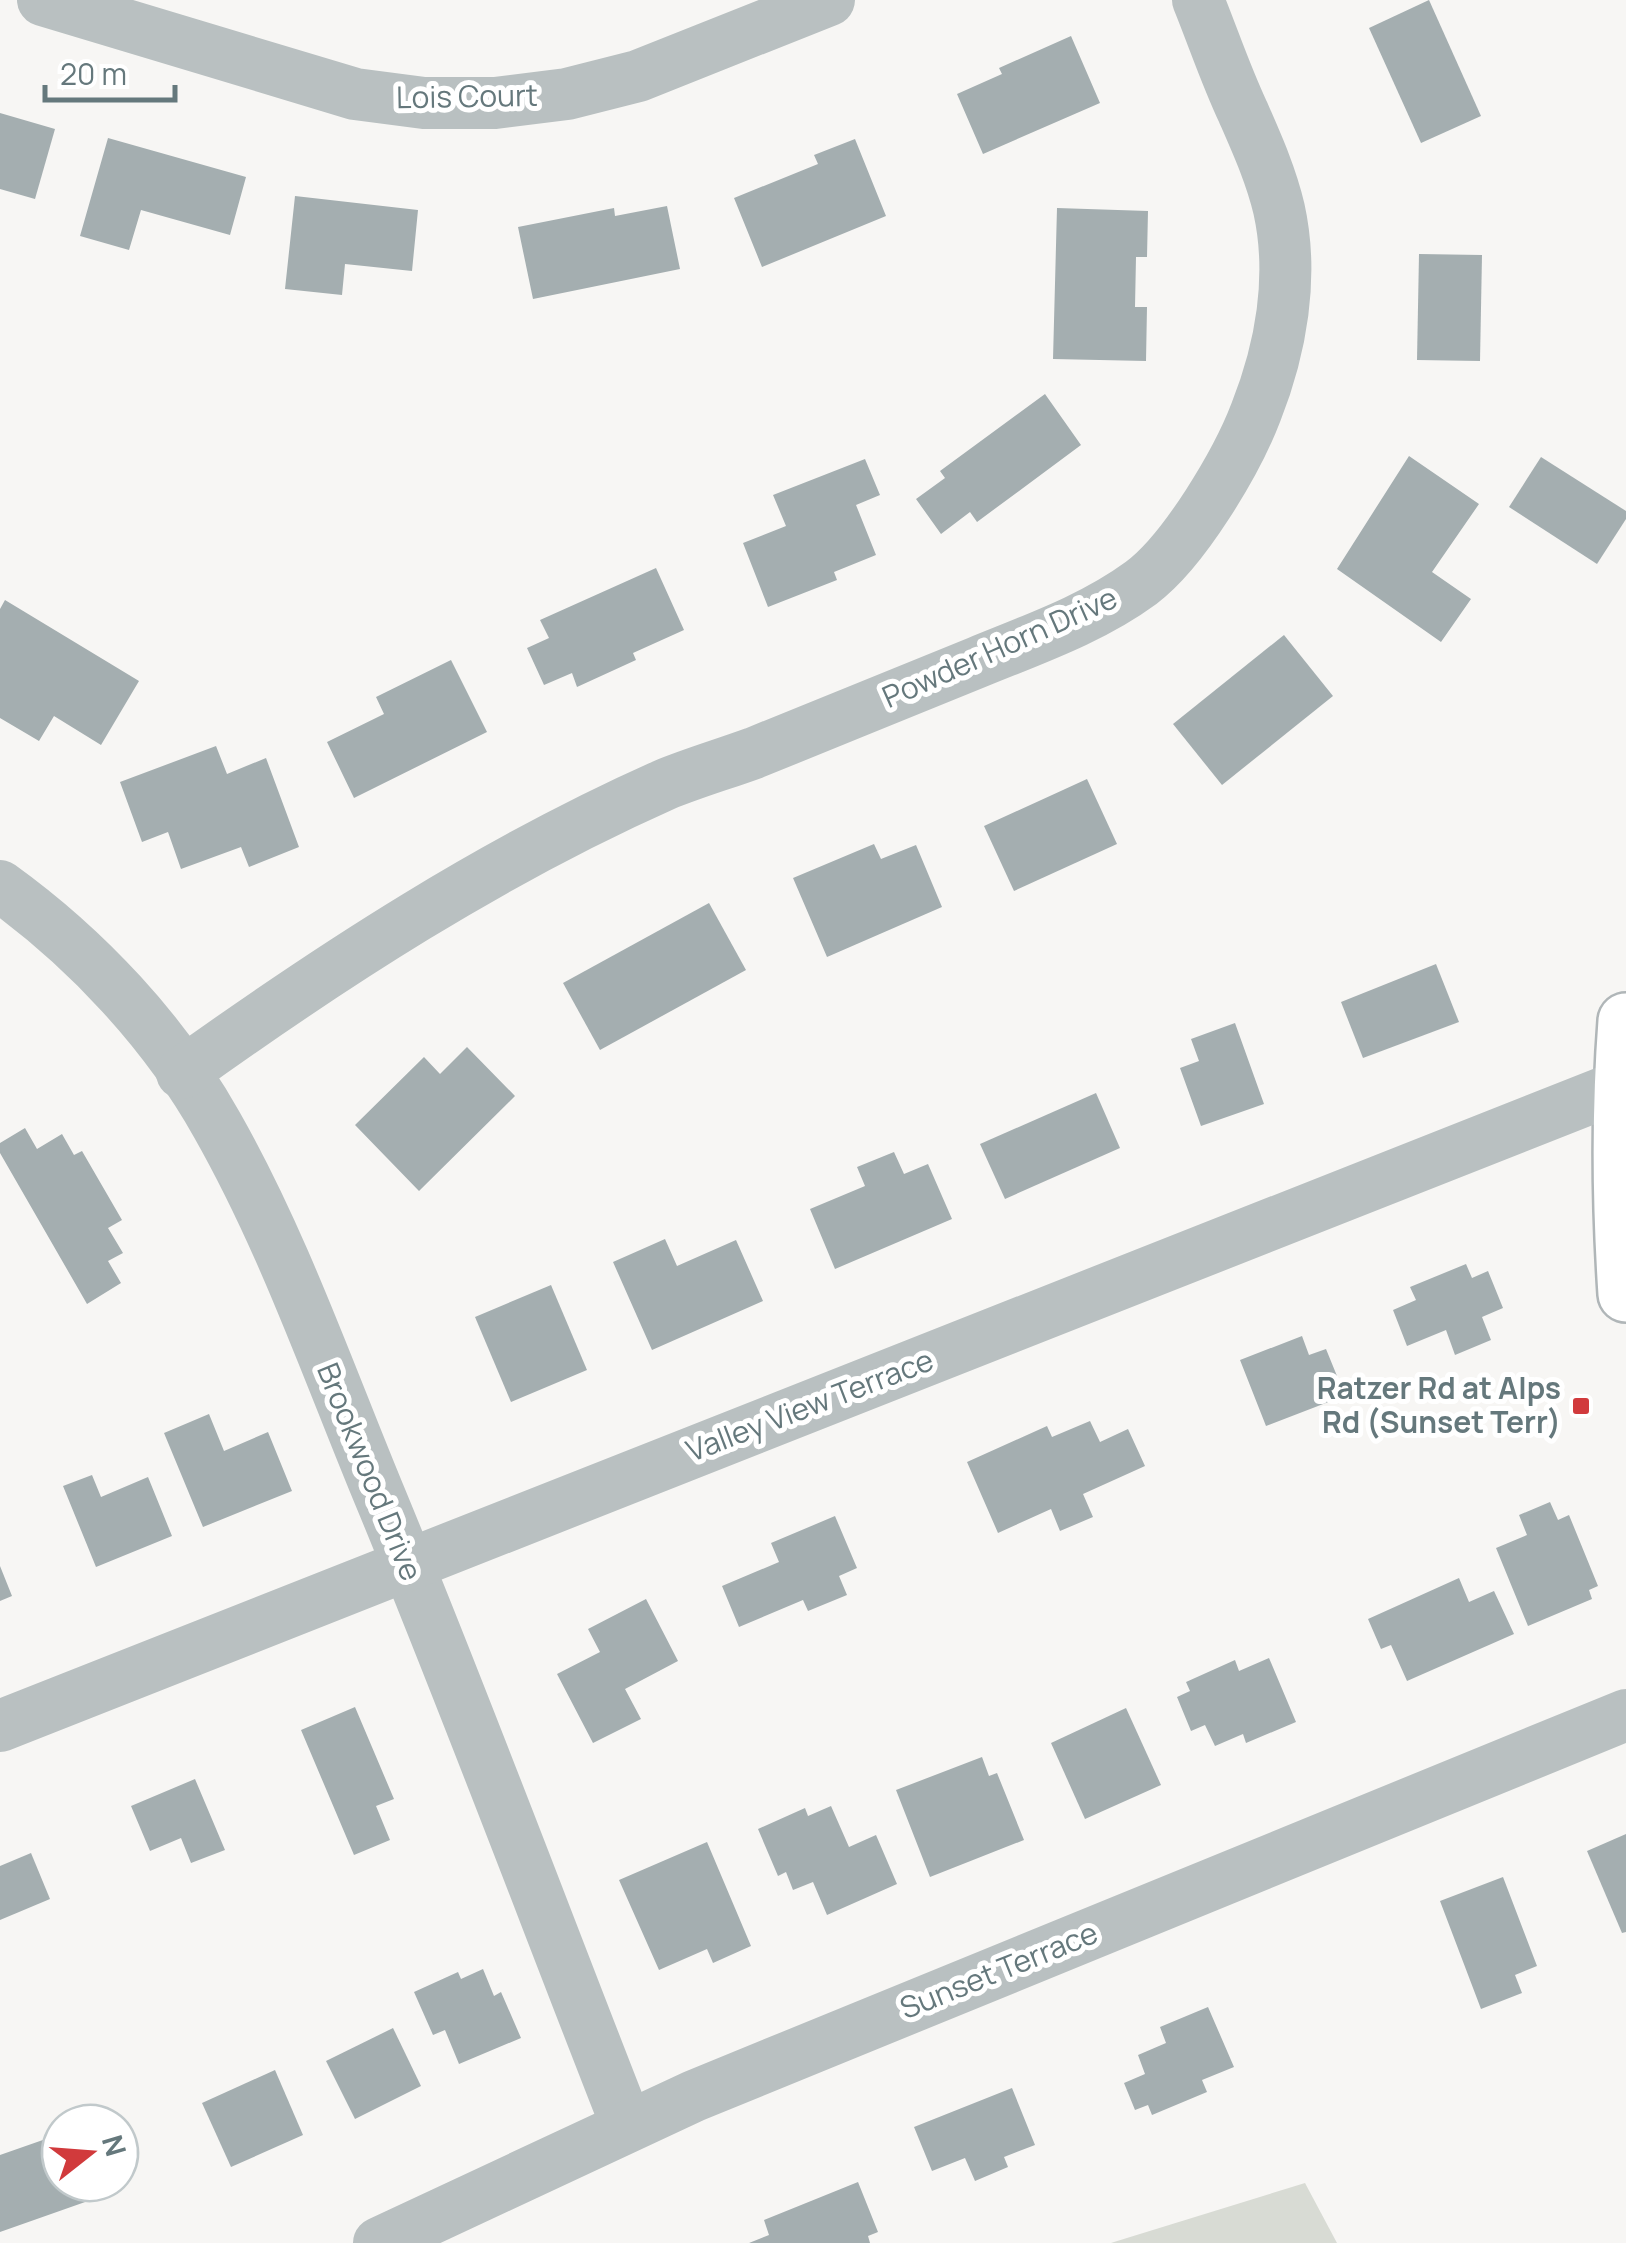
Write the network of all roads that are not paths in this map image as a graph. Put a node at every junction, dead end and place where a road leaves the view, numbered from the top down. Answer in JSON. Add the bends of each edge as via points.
{"nodes":[{"id":1,"x":43,"y":0,"type":"edge"},
{"id":2,"x":829,"y":0,"type":"edge"},
{"id":3,"x":1198,"y":0,"type":"edge"},
{"id":4,"x":0,"y":886,"type":"edge"},
{"id":5,"x":1626,"y":1021,"type":"edge"},
{"id":6,"x":182,"y":1073,"type":"junction"},
{"id":7,"x":1621,"y":1086,"type":"junction"},
{"id":8,"x":1626,"y":1294,"type":"edge"},
{"id":9,"x":408,"y":1564,"type":"junction"},
{"id":10,"x":1626,"y":1714,"type":"edge"},
{"id":11,"x":0,"y":1726,"type":"edge"},
{"id":12,"x":627,"y":2126,"type":"junction"},
{"id":13,"x":379,"y":2243,"type":"edge"}],
"edges":[{"from":1,"to":2,"type":"street","name":"Lois Court","via":[[356,94],[495,103],[638,76]]},
{"from":3,"to":6,"type":"street","name":"Powder Horn Drive","via":[[1279,209],[1283,314],[1270,379],[1244,443],[1162,562],[1144,581],[1045,635],[666,784],[527,854],[394,930]]},
{"from":4,"to":6,"type":"street","name":"Brookwood Drive","via":[[102,973]]},
{"from":5,"to":7,"type":"main road"},
{"from":6,"to":9,"type":"street","name":"Brookwood Drive","via":[[257,1200]]},
{"from":7,"to":8,"type":"main road"},
{"from":7,"to":9,"type":"street","name":"Valley View Terrace"},
{"from":9,"to":11,"type":"street","name":"Valley View Terrace"},
{"from":9,"to":12,"type":"street","name":"Brookwood Drive"},
{"from":10,"to":12,"type":"street","name":"Sunset Terrace"},
{"from":12,"to":13,"type":"street","name":"Sunset Terrace"}]}
